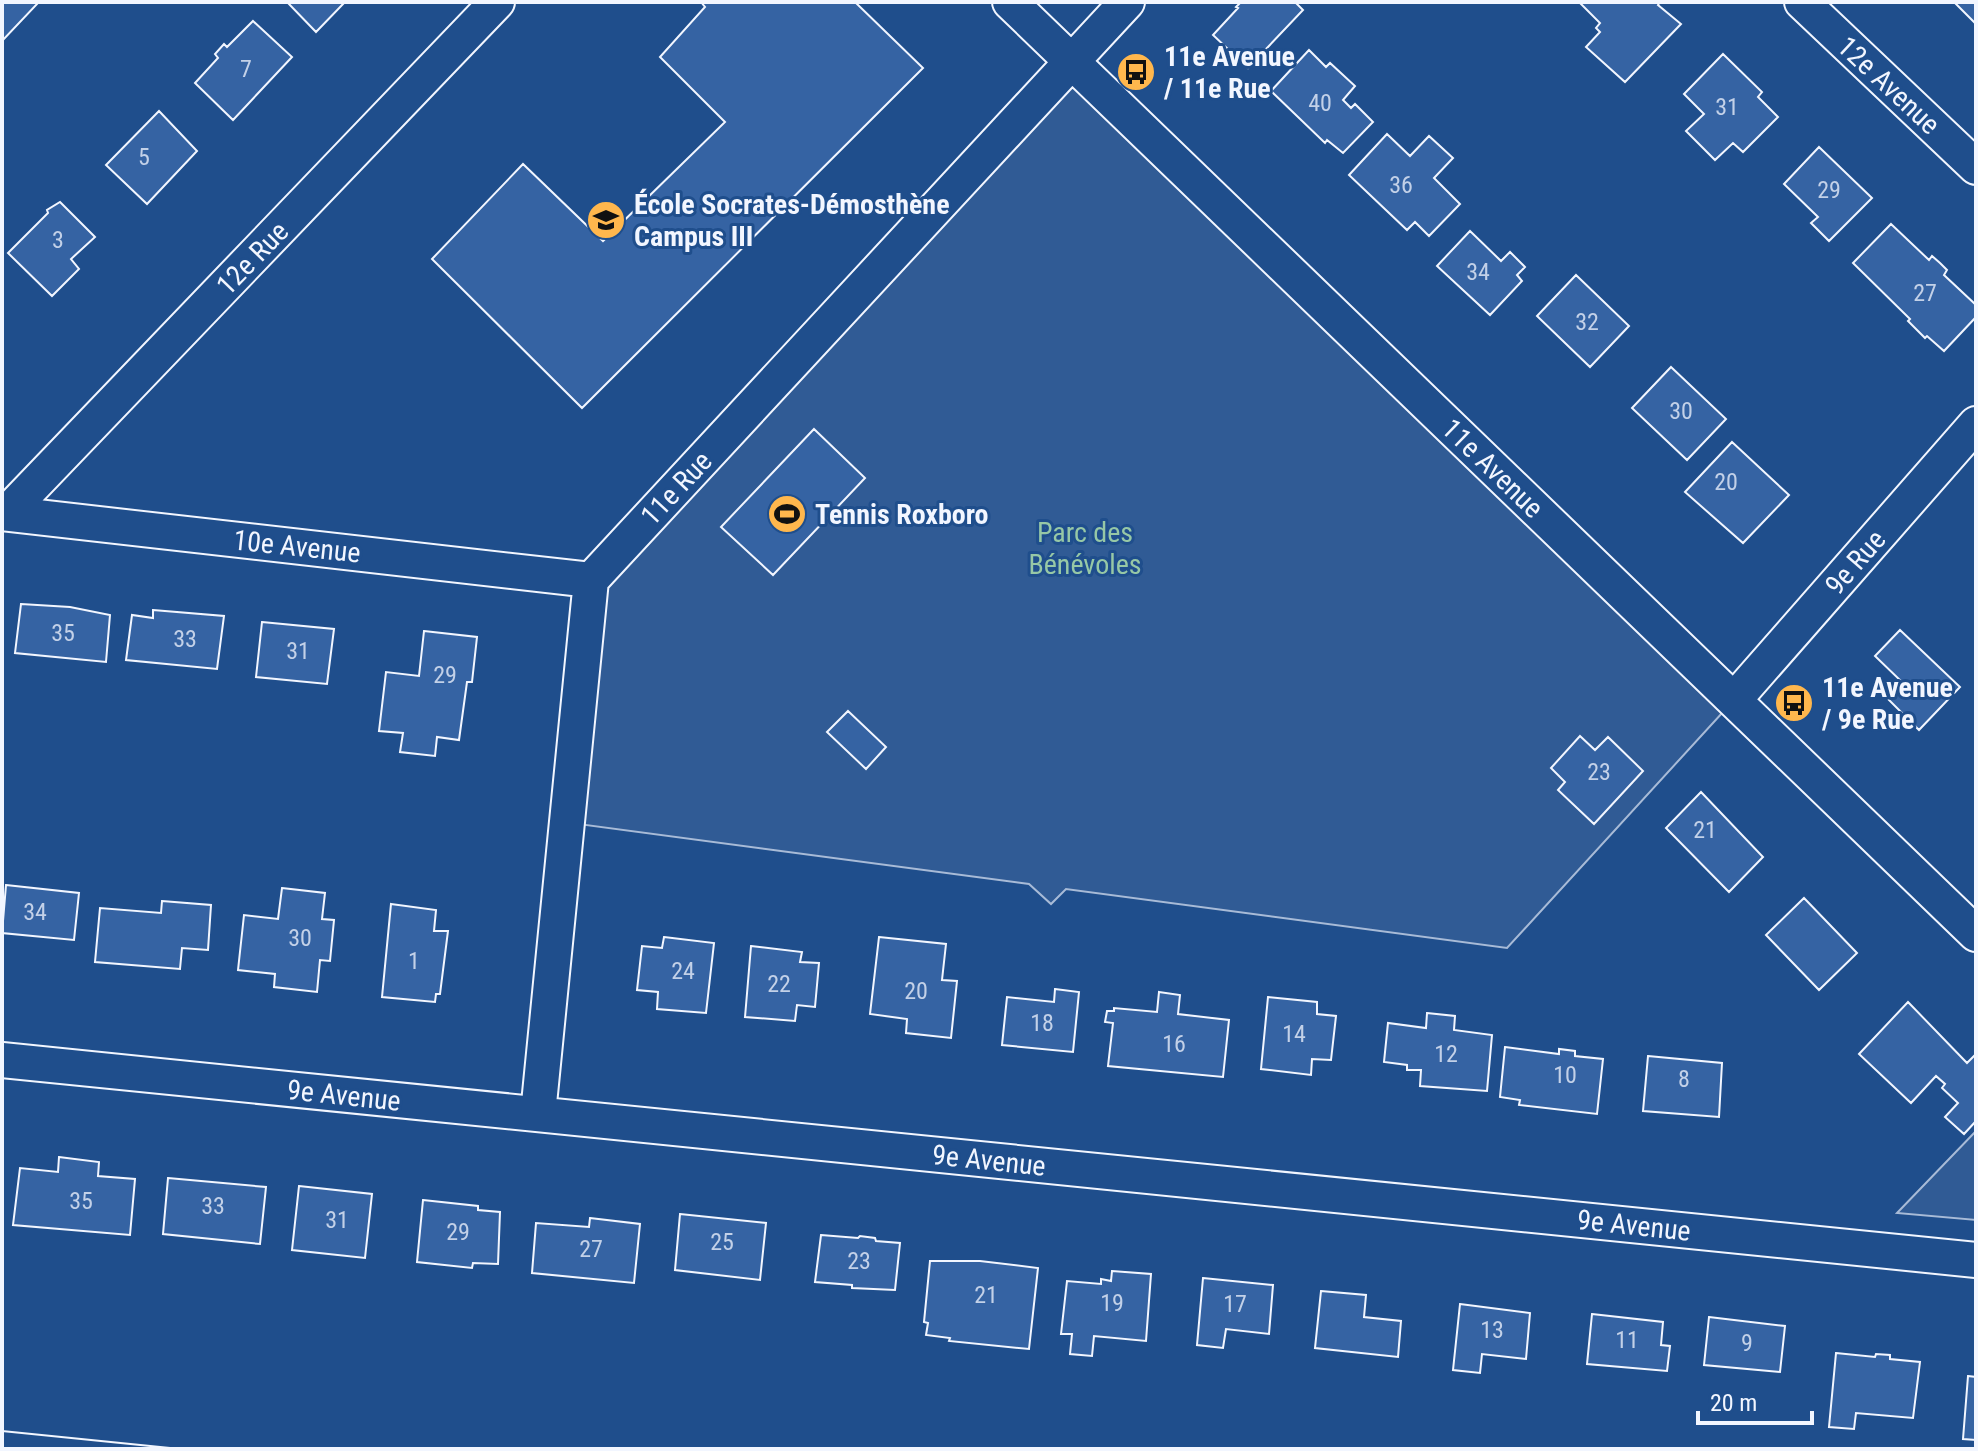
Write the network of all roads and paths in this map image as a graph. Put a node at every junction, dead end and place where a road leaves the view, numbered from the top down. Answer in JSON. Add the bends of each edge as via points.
{"nodes":[{"id":1,"x":497,"y":2,"type":"edge"},
{"id":2,"x":1010,"y":2,"type":"edge"},
{"id":3,"x":1127,"y":2,"type":"edge"},
{"id":4,"x":1802,"y":2,"type":"edge"},
{"id":5,"x":1071,"y":60,"type":"junction"},
{"id":6,"x":1976,"y":167,"type":"edge"},
{"id":7,"x":1976,"y":424,"type":"edge"},
{"id":8,"x":4,"y":513,"type":"edge"},
{"id":9,"x":591,"y":580,"type":"junction"},
{"id":10,"x":1734,"y":700,"type":"junction"},
{"id":11,"x":1976,"y":934,"type":"edge"},
{"id":12,"x":2,"y":1060,"type":"edge"},
{"id":13,"x":538,"y":1114,"type":"junction"},
{"id":14,"x":1976,"y":1260,"type":"edge"}],
"edges":[{"from":1,"to":8,"type":"street","name":"12e Rue"},
{"from":2,"to":5,"type":"street","name":"11e Avenue"},
{"from":3,"to":5,"type":"street","name":"11e Rue"},
{"from":4,"to":6,"type":"street","name":"12e Avenue"},
{"from":5,"to":9,"type":"street","name":"11e Rue"},
{"from":5,"to":10,"type":"street","name":"11e Avenue"},
{"from":7,"to":10,"type":"street","name":"9e Rue"},
{"from":8,"to":9,"type":"street","name":"10e Avenue"},
{"from":9,"to":13,"type":"street"},
{"from":10,"to":11,"type":"street","name":"11e Avenue"},
{"from":12,"to":13,"type":"street","name":"9e Avenue"},
{"from":13,"to":14,"type":"street","name":"9e Avenue"}]}
